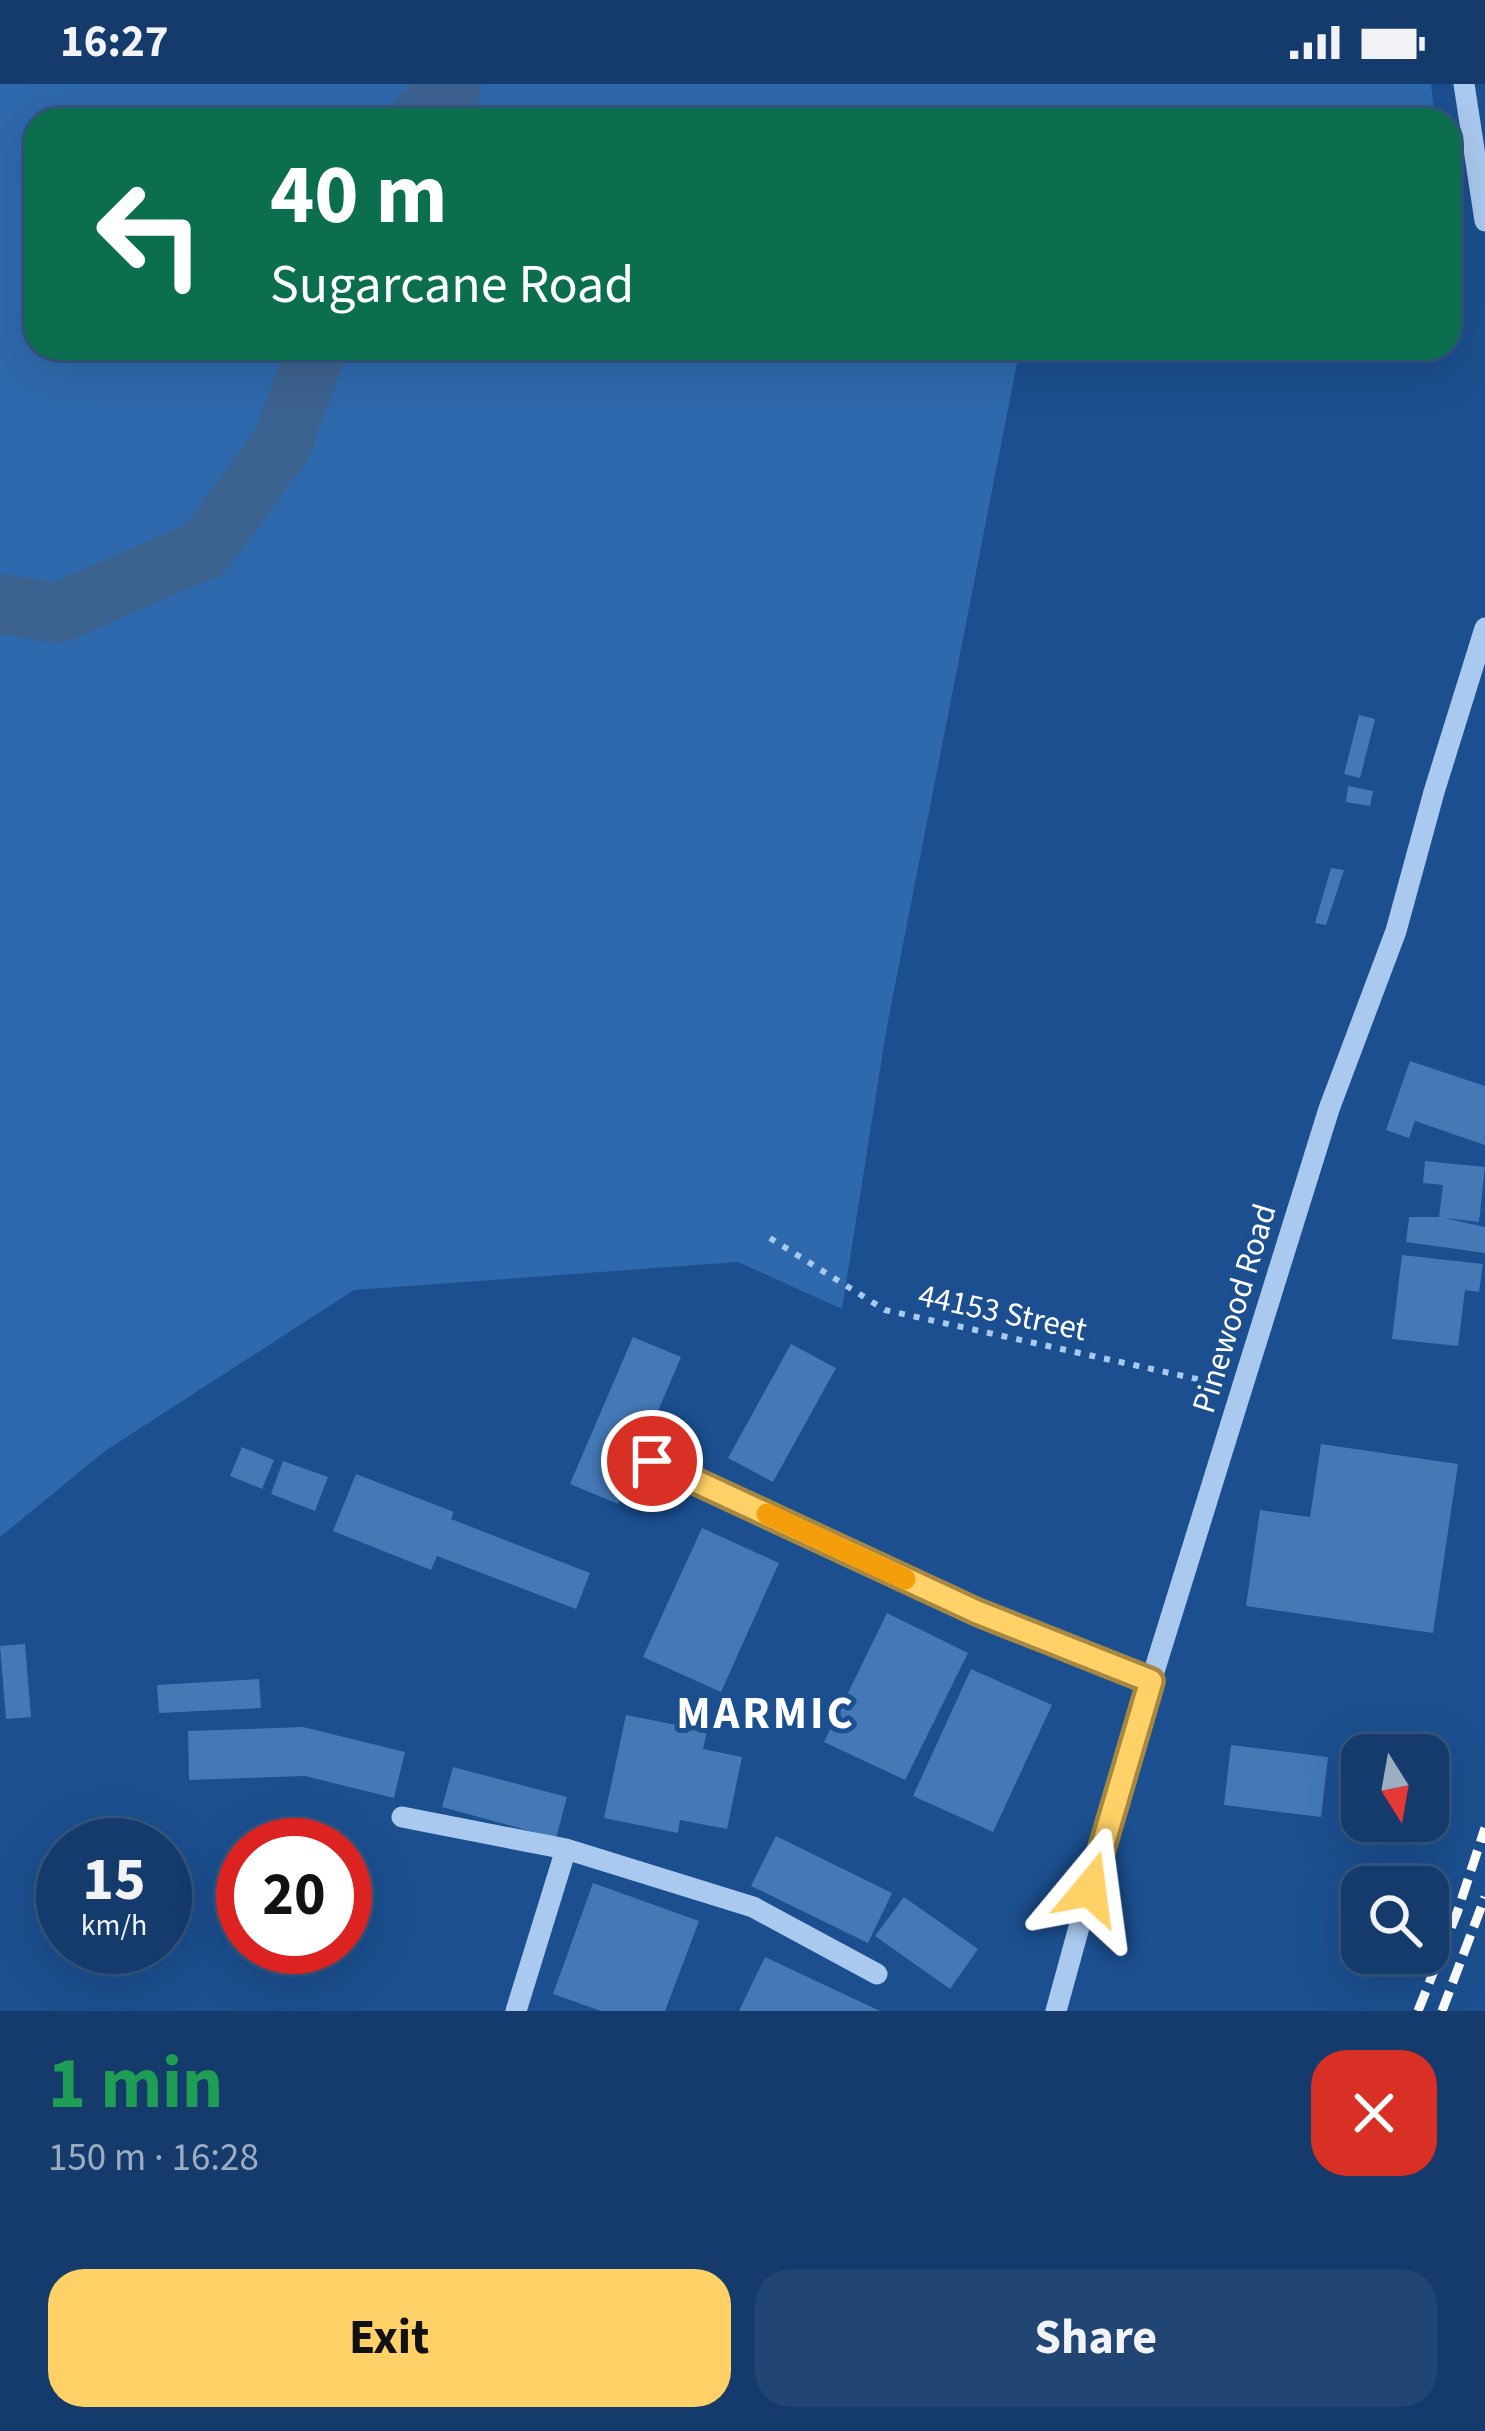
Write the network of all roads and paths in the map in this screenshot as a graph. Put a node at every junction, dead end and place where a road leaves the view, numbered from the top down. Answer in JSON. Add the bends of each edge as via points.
{"nodes":[{"id":1,"x":1464,"y":84,"type":"edge"},
{"id":2,"x":1485,"y":221,"type":"edge"},
{"id":3,"x":1485,"y":628,"type":"edge"},
{"id":4,"x":770,"y":1238,"type":"dead end"},
{"id":5,"x":1242,"y":1388,"type":"junction"},
{"id":6,"x":652,"y":1461,"type":"dead end"},
{"id":7,"x":1151,"y":1681,"type":"junction"},
{"id":8,"x":402,"y":1817,"type":"dead end"},
{"id":9,"x":566,"y":1850,"type":"junction"},
{"id":10,"x":877,"y":1974,"type":"dead end"},
{"id":11,"x":516,"y":2011,"type":"edge"},
{"id":12,"x":1055,"y":2011,"type":"edge"}],
"edges":[{"from":1,"to":2,"type":"lane"},
{"from":3,"to":5,"type":"lane","name":"Pinewood Road","via":[[1396,931],[1329,1108]]},
{"from":4,"to":5,"type":"path","name":"44153 Street","via":[[885,1310]]},
{"from":5,"to":7,"type":"lane","name":"Pinewood Road"},
{"from":6,"to":7,"type":"lane","via":[[977,1612]]},
{"from":7,"to":12,"type":"lane","name":"Pinewood Road"},
{"from":8,"to":9,"type":"lane"},
{"from":9,"to":10,"type":"lane","via":[[753,1907]]},
{"from":9,"to":11,"type":"lane"}]}
